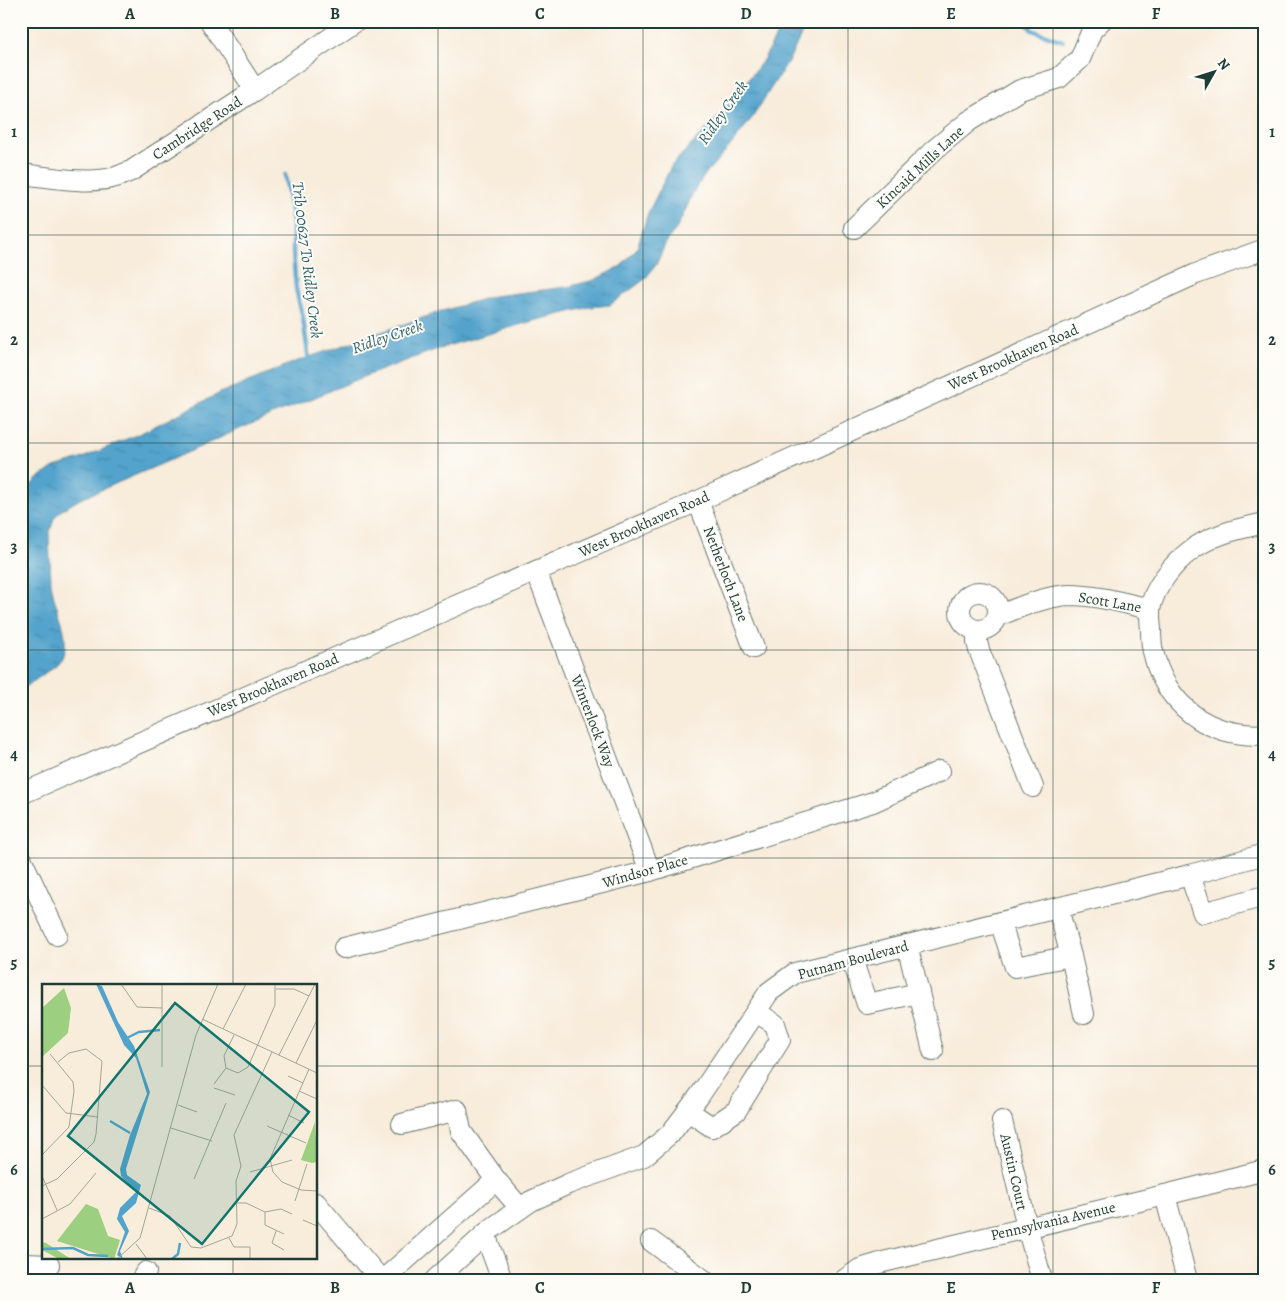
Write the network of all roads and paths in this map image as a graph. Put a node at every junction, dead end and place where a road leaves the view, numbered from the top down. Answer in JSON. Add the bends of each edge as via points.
{"nodes":[{"id":1,"x":210,"y":21,"type":"edge"},
{"id":2,"x":355,"y":21,"type":"edge"},
{"id":3,"x":1101,"y":21,"type":"edge"},
{"id":4,"x":255,"y":90,"type":"junction"},
{"id":5,"x":21,"y":174,"type":"edge"},
{"id":6,"x":854,"y":228,"type":"dead end"},
{"id":7,"x":1265,"y":249,"type":"edge"},
{"id":8,"x":698,"y":501,"type":"junction"},
{"id":9,"x":1265,"y":523,"type":"edge"},
{"id":10,"x":536,"y":571,"type":"junction"},
{"id":11,"x":1150,"y":609,"type":"junction"},
{"id":12,"x":998,"y":616,"type":"junction"},
{"id":13,"x":977,"y":630,"type":"junction"},
{"id":14,"x":754,"y":648,"type":"dead end"},
{"id":15,"x":1265,"y":734,"type":"edge"},
{"id":16,"x":940,"y":771,"type":"dead end"},
{"id":17,"x":1033,"y":786,"type":"dead end"},
{"id":18,"x":21,"y":794,"type":"edge"},
{"id":19,"x":1265,"y":854,"type":"edge"},
{"id":20,"x":24,"y":869,"type":"edge"},
{"id":21,"x":650,"y":871,"type":"junction"},
{"id":22,"x":1190,"y":875,"type":"junction"},
{"id":23,"x":1265,"y":896,"type":"edge"},
{"id":24,"x":1058,"y":908,"type":"junction"},
{"id":25,"x":1000,"y":922,"type":"junction"},
{"id":26,"x":58,"y":935,"type":"dead end"},
{"id":27,"x":907,"y":945,"type":"junction"},
{"id":28,"x":344,"y":948,"type":"dead end"},
{"id":29,"x":1071,"y":956,"type":"junction"},
{"id":30,"x":852,"y":958,"type":"junction"},
{"id":31,"x":919,"y":993,"type":"junction"},
{"id":32,"x":756,"y":1012,"type":"junction"},
{"id":33,"x":1084,"y":1014,"type":"dead end"},
{"id":34,"x":933,"y":1051,"type":"dead end"},
{"id":35,"x":688,"y":1111,"type":"junction"},
{"id":36,"x":1002,"y":1121,"type":"dead end"},
{"id":37,"x":402,"y":1124,"type":"dead end"},
{"id":38,"x":1265,"y":1170,"type":"edge"},
{"id":39,"x":496,"y":1180,"type":"junction"},
{"id":40,"x":1165,"y":1195,"type":"junction"},
{"id":41,"x":318,"y":1205,"type":"edge"},
{"id":42,"x":520,"y":1208,"type":"junction"},
{"id":43,"x":1027,"y":1227,"type":"junction"},
{"id":44,"x":485,"y":1234,"type":"junction"},
{"id":45,"x":651,"y":1241,"type":"dead end"},
{"id":46,"x":21,"y":1265,"type":"edge"},
{"id":47,"x":48,"y":1267,"type":"edge"},
{"id":48,"x":382,"y":1280,"type":"edge"},
{"id":49,"x":434,"y":1280,"type":"edge"},
{"id":50,"x":502,"y":1280,"type":"edge"},
{"id":51,"x":704,"y":1280,"type":"edge"},
{"id":52,"x":844,"y":1280,"type":"edge"},
{"id":53,"x":1042,"y":1280,"type":"edge"},
{"id":54,"x":1187,"y":1280,"type":"edge"}],
"edges":[{"from":1,"to":4,"type":"street"},
{"from":2,"to":4,"type":"street","name":"Cambridge Road"},
{"from":3,"to":6,"type":"street","name":"Kincaid Mills Lane","via":[[1092,30],[1080,59],[1059,78],[1020,90],[969,121],[934,150]]},
{"from":4,"to":5,"type":"street","name":"Cambridge Road","via":[[143,164],[116,177],[87,180]]},
{"from":7,"to":8,"type":"street","name":"West Brookhaven Road","via":[[1196,274]]},
{"from":8,"to":10,"type":"street","name":"West Brookhaven Road"},
{"from":8,"to":14,"type":"street","name":"Netherloch Lane"},
{"from":9,"to":11,"type":"street","via":[[1218,535],[1191,550],[1164,578]]},
{"from":10,"to":18,"type":"street","name":"West Brookhaven Road"},
{"from":10,"to":21,"type":"street","name":"Winterlock Way"},
{"from":11,"to":12,"type":"street","name":"Scott Lane","via":[[1111,599],[1068,595],[1049,598]]},
{"from":11,"to":15,"type":"street","name":"Scott Lane","via":[[1153,655],[1162,679],[1177,699],[1194,716],[1218,728],[1244,735]]},
{"from":12,"to":13,"type":"street","name":"Scott Lane","via":[[990,627]]},
{"from":12,"to":13,"type":"street","via":[[992,596],[979,591],[968,594],[960,604],[960,616],[963,622]]},
{"from":13,"to":17,"type":"street","via":[[979,650]]},
{"from":16,"to":21,"type":"street","name":"Windsor Place","via":[[873,802]]},
{"from":19,"to":22,"type":"street","name":"Putnam Boulevard"},
{"from":20,"to":26,"type":"street"},
{"from":21,"to":28,"type":"street","name":"Windsor Place"},
{"from":22,"to":23,"type":"street","via":[[1202,913]]},
{"from":22,"to":24,"type":"street","name":"Putnam Boulevard"},
{"from":24,"to":25,"type":"street","name":"Putnam Boulevard"},
{"from":24,"to":29,"type":"street"},
{"from":25,"to":27,"type":"street","name":"Putnam Boulevard"},
{"from":25,"to":29,"type":"street","via":[[1015,967]]},
{"from":27,"to":30,"type":"street","name":"Putnam Boulevard"},
{"from":27,"to":31,"type":"street"},
{"from":29,"to":33,"type":"street"},
{"from":30,"to":31,"type":"street","via":[[867,1004]]},
{"from":30,"to":32,"type":"street","name":"Putnam Boulevard","via":[[795,973],[770,992]]},
{"from":31,"to":34,"type":"street"},
{"from":32,"to":35,"type":"street","name":"Putnam Boulevard"},
{"from":32,"to":35,"type":"street","via":[[775,1024],[780,1040],[736,1111],[712,1127]]},
{"from":35,"to":42,"type":"street","name":"Putnam Boulevard","via":[[671,1133],[644,1156],[568,1184]]},
{"from":36,"to":43,"type":"street","name":"Austin Court"},
{"from":37,"to":39,"type":"street","via":[[457,1110],[461,1131]]},
{"from":38,"to":40,"type":"street","name":"Pennsylvania Avenue"},
{"from":39,"to":42,"type":"street"},
{"from":39,"to":48,"type":"street"},
{"from":40,"to":43,"type":"street","name":"Pennsylvania Avenue"},
{"from":40,"to":54,"type":"street"},
{"from":41,"to":48,"type":"street"},
{"from":42,"to":44,"type":"street","name":"Putnam Boulevard"},
{"from":43,"to":52,"type":"street","name":"Pennsylvania Avenue","via":[[882,1262],[860,1269]]},
{"from":43,"to":53,"type":"street","name":"Austin Court"},
{"from":44,"to":49,"type":"street","name":"Putnam Boulevard"},
{"from":44,"to":50,"type":"street"},
{"from":45,"to":51,"type":"street"},
{"from":46,"to":47,"type":"street"}]}
